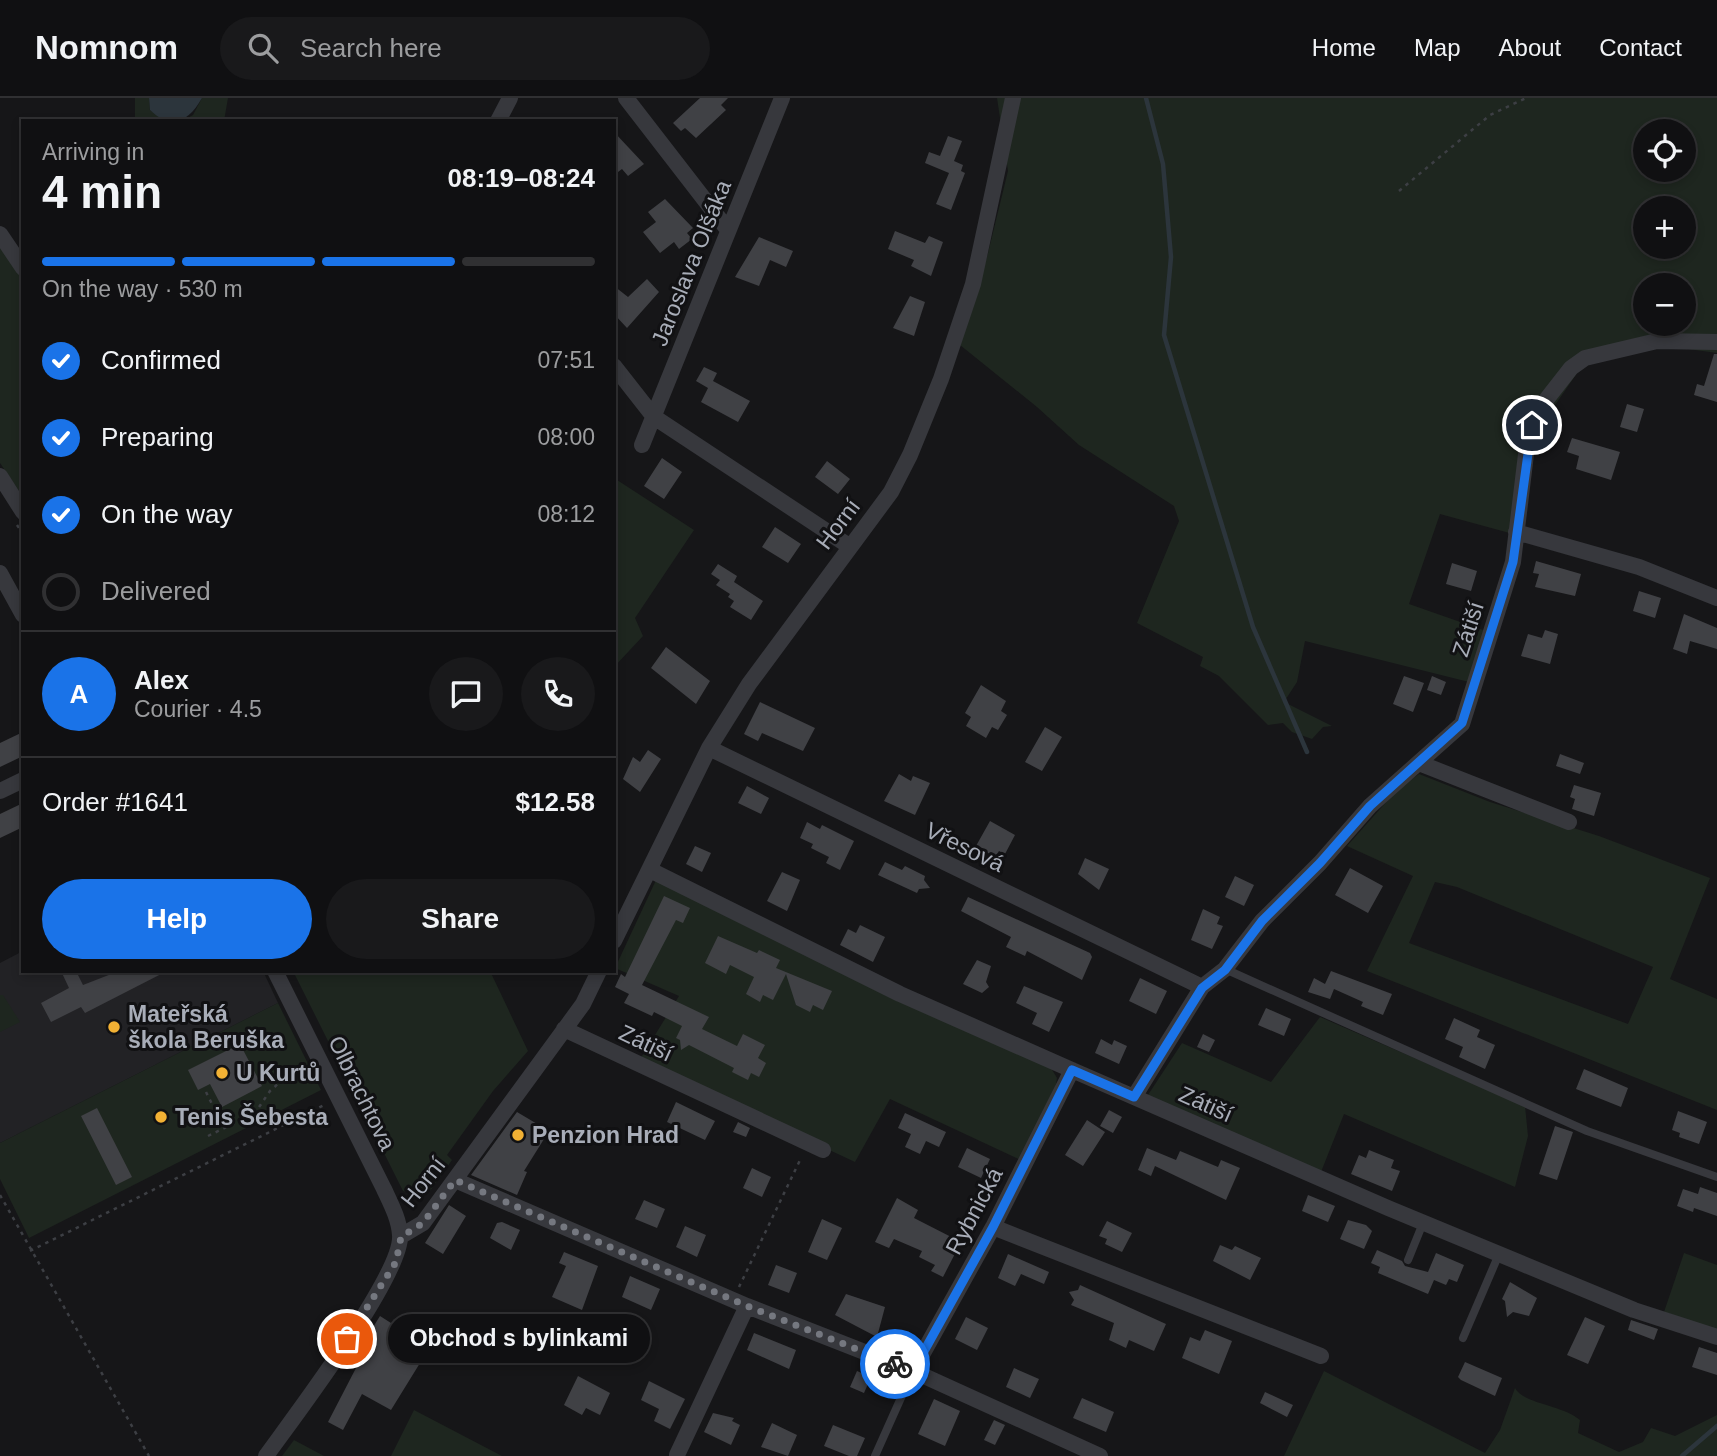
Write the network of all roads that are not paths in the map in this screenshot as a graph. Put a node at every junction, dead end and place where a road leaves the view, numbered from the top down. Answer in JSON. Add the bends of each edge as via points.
{"nodes":[{"id":1,"x":510,"y":98,"type":"edge"},
{"id":2,"x":626,"y":98,"type":"edge"},
{"id":3,"x":782,"y":98,"type":"edge"},
{"id":4,"x":1013,"y":98,"type":"edge"},
{"id":5,"x":500,"y":119,"type":"edge"},
{"id":6,"x":728,"y":230,"type":"junction"},
{"id":7,"x":0,"y":234,"type":"edge"},
{"id":8,"x":21,"y":265,"type":"edge"},
{"id":9,"x":1717,"y":342,"type":"edge"},
{"id":10,"x":616,"y":369,"type":"edge"},
{"id":11,"x":654,"y":417,"type":"junction"},
{"id":12,"x":642,"y":445,"type":"dead end"},
{"id":13,"x":2,"y":484,"type":"edge"},
{"id":14,"x":21,"y":509,"type":"edge"},
{"id":15,"x":1516,"y":532,"type":"junction"},
{"id":16,"x":849,"y":546,"type":"junction"},
{"id":17,"x":0,"y":573,"type":"edge"},
{"id":18,"x":1717,"y":598,"type":"edge"},
{"id":19,"x":21,"y":611,"type":"edge"},
{"id":20,"x":709,"y":748,"type":"junction"},
{"id":21,"x":1419,"y":763,"type":"junction"},
{"id":22,"x":21,"y":781,"type":"edge"},
{"id":23,"x":0,"y":791,"type":"edge"},
{"id":24,"x":1569,"y":822,"type":"dead end"},
{"id":25,"x":650,"y":870,"type":"junction"},
{"id":26,"x":616,"y":937,"type":"edge"},
{"id":27,"x":1225,"y":970,"type":"junction"},
{"id":28,"x":276,"y":973,"type":"edge"},
{"id":29,"x":598,"y":973,"type":"edge"},
{"id":30,"x":1202,"y":988,"type":"junction"},
{"id":31,"x":564,"y":1030,"type":"junction"},
{"id":32,"x":1072,"y":1070,"type":"junction"},
{"id":33,"x":1134,"y":1097,"type":"junction"},
{"id":34,"x":815,"y":1147,"type":"road end"},
{"id":35,"x":1717,"y":1177,"type":"edge"},
{"id":36,"x":455,"y":1180,"type":"junction"},
{"id":37,"x":1423,"y":1223,"type":"junction"},
{"id":38,"x":993,"y":1227,"type":"junction"},
{"id":39,"x":401,"y":1237,"type":"junction"},
{"id":40,"x":1499,"y":1254,"type":"junction"},
{"id":41,"x":1408,"y":1260,"type":"dead end"},
{"id":42,"x":740,"y":1303,"type":"junction"},
{"id":43,"x":1717,"y":1337,"type":"edge"},
{"id":44,"x":1463,"y":1338,"type":"dead end"},
{"id":45,"x":1321,"y":1356,"type":"dead end"},
{"id":46,"x":913,"y":1371,"type":"junction"},
{"id":47,"x":677,"y":1455,"type":"edge"},
{"id":48,"x":267,"y":1456,"type":"edge"},
{"id":49,"x":874,"y":1456,"type":"edge"},
{"id":50,"x":1100,"y":1456,"type":"edge"}],
"edges":[{"from":1,"to":5,"type":"street"},
{"from":2,"to":6,"type":"street"},
{"from":3,"to":6,"type":"street","name":"Jaroslava Olšáka"},
{"from":4,"to":16,"type":"street","name":"Horní","via":[[973,284],[941,379],[891,492]]},
{"from":6,"to":11,"type":"street","name":"Jaroslava Olšáka"},
{"from":7,"to":8,"type":"street"},
{"from":9,"to":15,"type":"street","name":"Zátiší","via":[[1657,341],[1585,358],[1571,368],[1532,425]]},
{"from":10,"to":11,"type":"street"},
{"from":11,"to":12,"type":"street","name":"Jaroslava Olšáka"},
{"from":11,"to":16,"type":"street"},
{"from":13,"to":14,"type":"street"},
{"from":15,"to":18,"type":"street","via":[[1639,567]]},
{"from":15,"to":21,"type":"street","name":"Zátiší","via":[[1513,562],[1462,723]]},
{"from":16,"to":20,"type":"street","name":"Horní","via":[[749,684]]},
{"from":17,"to":19,"type":"street"},
{"from":20,"to":25,"type":"street","name":"Horní"},
{"from":20,"to":30,"type":"street","name":"Vřesová"},
{"from":21,"to":24,"type":"street"},
{"from":21,"to":27,"type":"street","name":"Zátiší","via":[[1370,806],[1262,921]]},
{"from":22,"to":23,"type":"street"},
{"from":25,"to":26,"type":"street","name":"Horní"},
{"from":25,"to":32,"type":"street","name":"Zátiší","via":[[900,994]]},
{"from":27,"to":30,"type":"street","name":"Zátiší"},
{"from":27,"to":35,"type":"lane","via":[[1587,1131]]},
{"from":28,"to":39,"type":"street","name":"Olbrachtova","via":[[388,1198]]},
{"from":29,"to":31,"type":"street","name":"Horní"},
{"from":30,"to":33,"type":"street","name":"Zátiší"},
{"from":31,"to":34,"type":"street","name":"Zátiší"},
{"from":31,"to":36,"type":"street","name":"Horní"},
{"from":32,"to":33,"type":"street","name":"Zátiší"},
{"from":32,"to":38,"type":"street","name":"Rybnická"},
{"from":33,"to":37,"type":"street","name":"Zátiší"},
{"from":36,"to":39,"type":"street","name":"Horní","via":[[423,1223]]},
{"from":36,"to":42,"type":"street"},
{"from":37,"to":40,"type":"street","name":"Zátiší"},
{"from":37,"to":41,"type":"lane"},
{"from":38,"to":45,"type":"street"},
{"from":38,"to":46,"type":"street","name":"Rybnická"},
{"from":39,"to":48,"type":"street","name":"Horní","via":[[396,1262],[375,1298]]},
{"from":40,"to":43,"type":"street","name":"Zátiší","via":[[1634,1310]]},
{"from":40,"to":44,"type":"lane"},
{"from":42,"to":46,"type":"street"},
{"from":42,"to":47,"type":"street"},
{"from":46,"to":49,"type":"lane"},
{"from":46,"to":50,"type":"street"}]}
